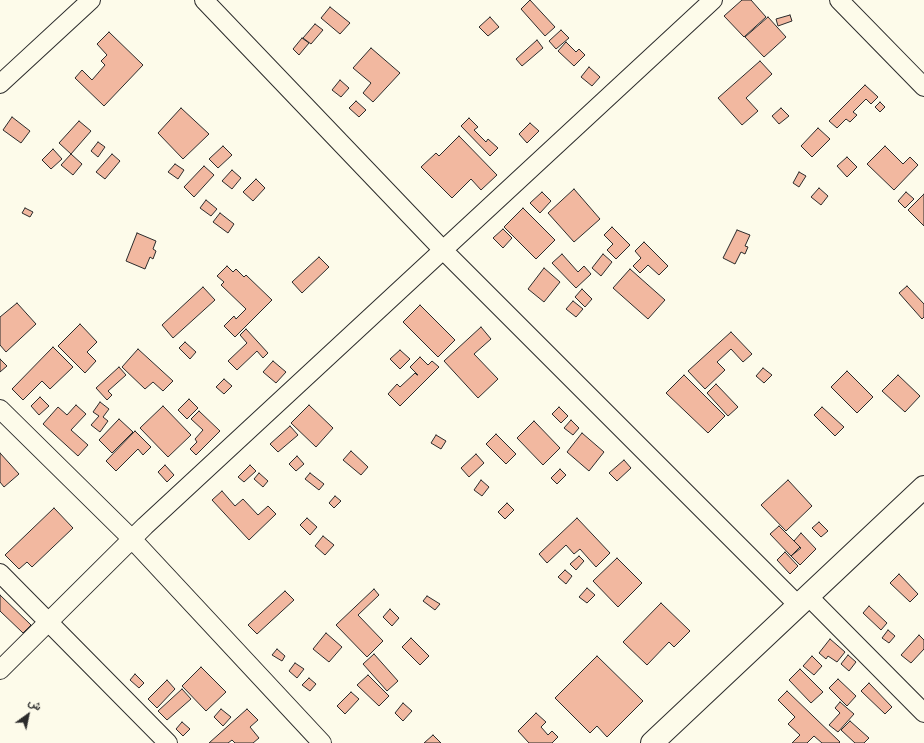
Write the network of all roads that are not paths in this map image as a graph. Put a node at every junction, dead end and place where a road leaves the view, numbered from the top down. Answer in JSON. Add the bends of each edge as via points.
{"nodes":[{"id":1,"x":91,"y":0,"type":"edge"},
{"id":2,"x":204,"y":0,"type":"edge"},
{"id":3,"x":713,"y":0,"type":"edge"},
{"id":4,"x":839,"y":0,"type":"edge"},
{"id":5,"x":0,"y":84,"type":"edge"},
{"id":6,"x":924,"y":87,"type":"edge"},
{"id":7,"x":444,"y":250,"type":"junction"},
{"id":8,"x":0,"y":409,"type":"edge"},
{"id":9,"x":924,"y":487,"type":"edge"},
{"id":10,"x":132,"y":539,"type":"junction"},
{"id":11,"x":0,"y":573,"type":"edge"},
{"id":12,"x":803,"y":600,"type":"junction"},
{"id":13,"x":48,"y":622,"type":"junction"},
{"id":14,"x":0,"y":670,"type":"edge"},
{"id":15,"x":924,"y":713,"type":"edge"},
{"id":16,"x":168,"y":743,"type":"edge"},
{"id":17,"x":322,"y":743,"type":"edge"},
{"id":18,"x":652,"y":743,"type":"edge"}],
"edges":[{"from":1,"to":5,"type":"street"},
{"from":2,"to":7,"type":"street"},
{"from":3,"to":7,"type":"street"},
{"from":4,"to":6,"type":"street"},
{"from":7,"to":10,"type":"street"},
{"from":7,"to":12,"type":"street"},
{"from":8,"to":10,"type":"street"},
{"from":9,"to":12,"type":"street"},
{"from":10,"to":13,"type":"street"},
{"from":10,"to":17,"type":"street"},
{"from":11,"to":13,"type":"street"},
{"from":12,"to":15,"type":"street"},
{"from":12,"to":18,"type":"street"},
{"from":13,"to":14,"type":"street"},
{"from":13,"to":16,"type":"street"}]}
